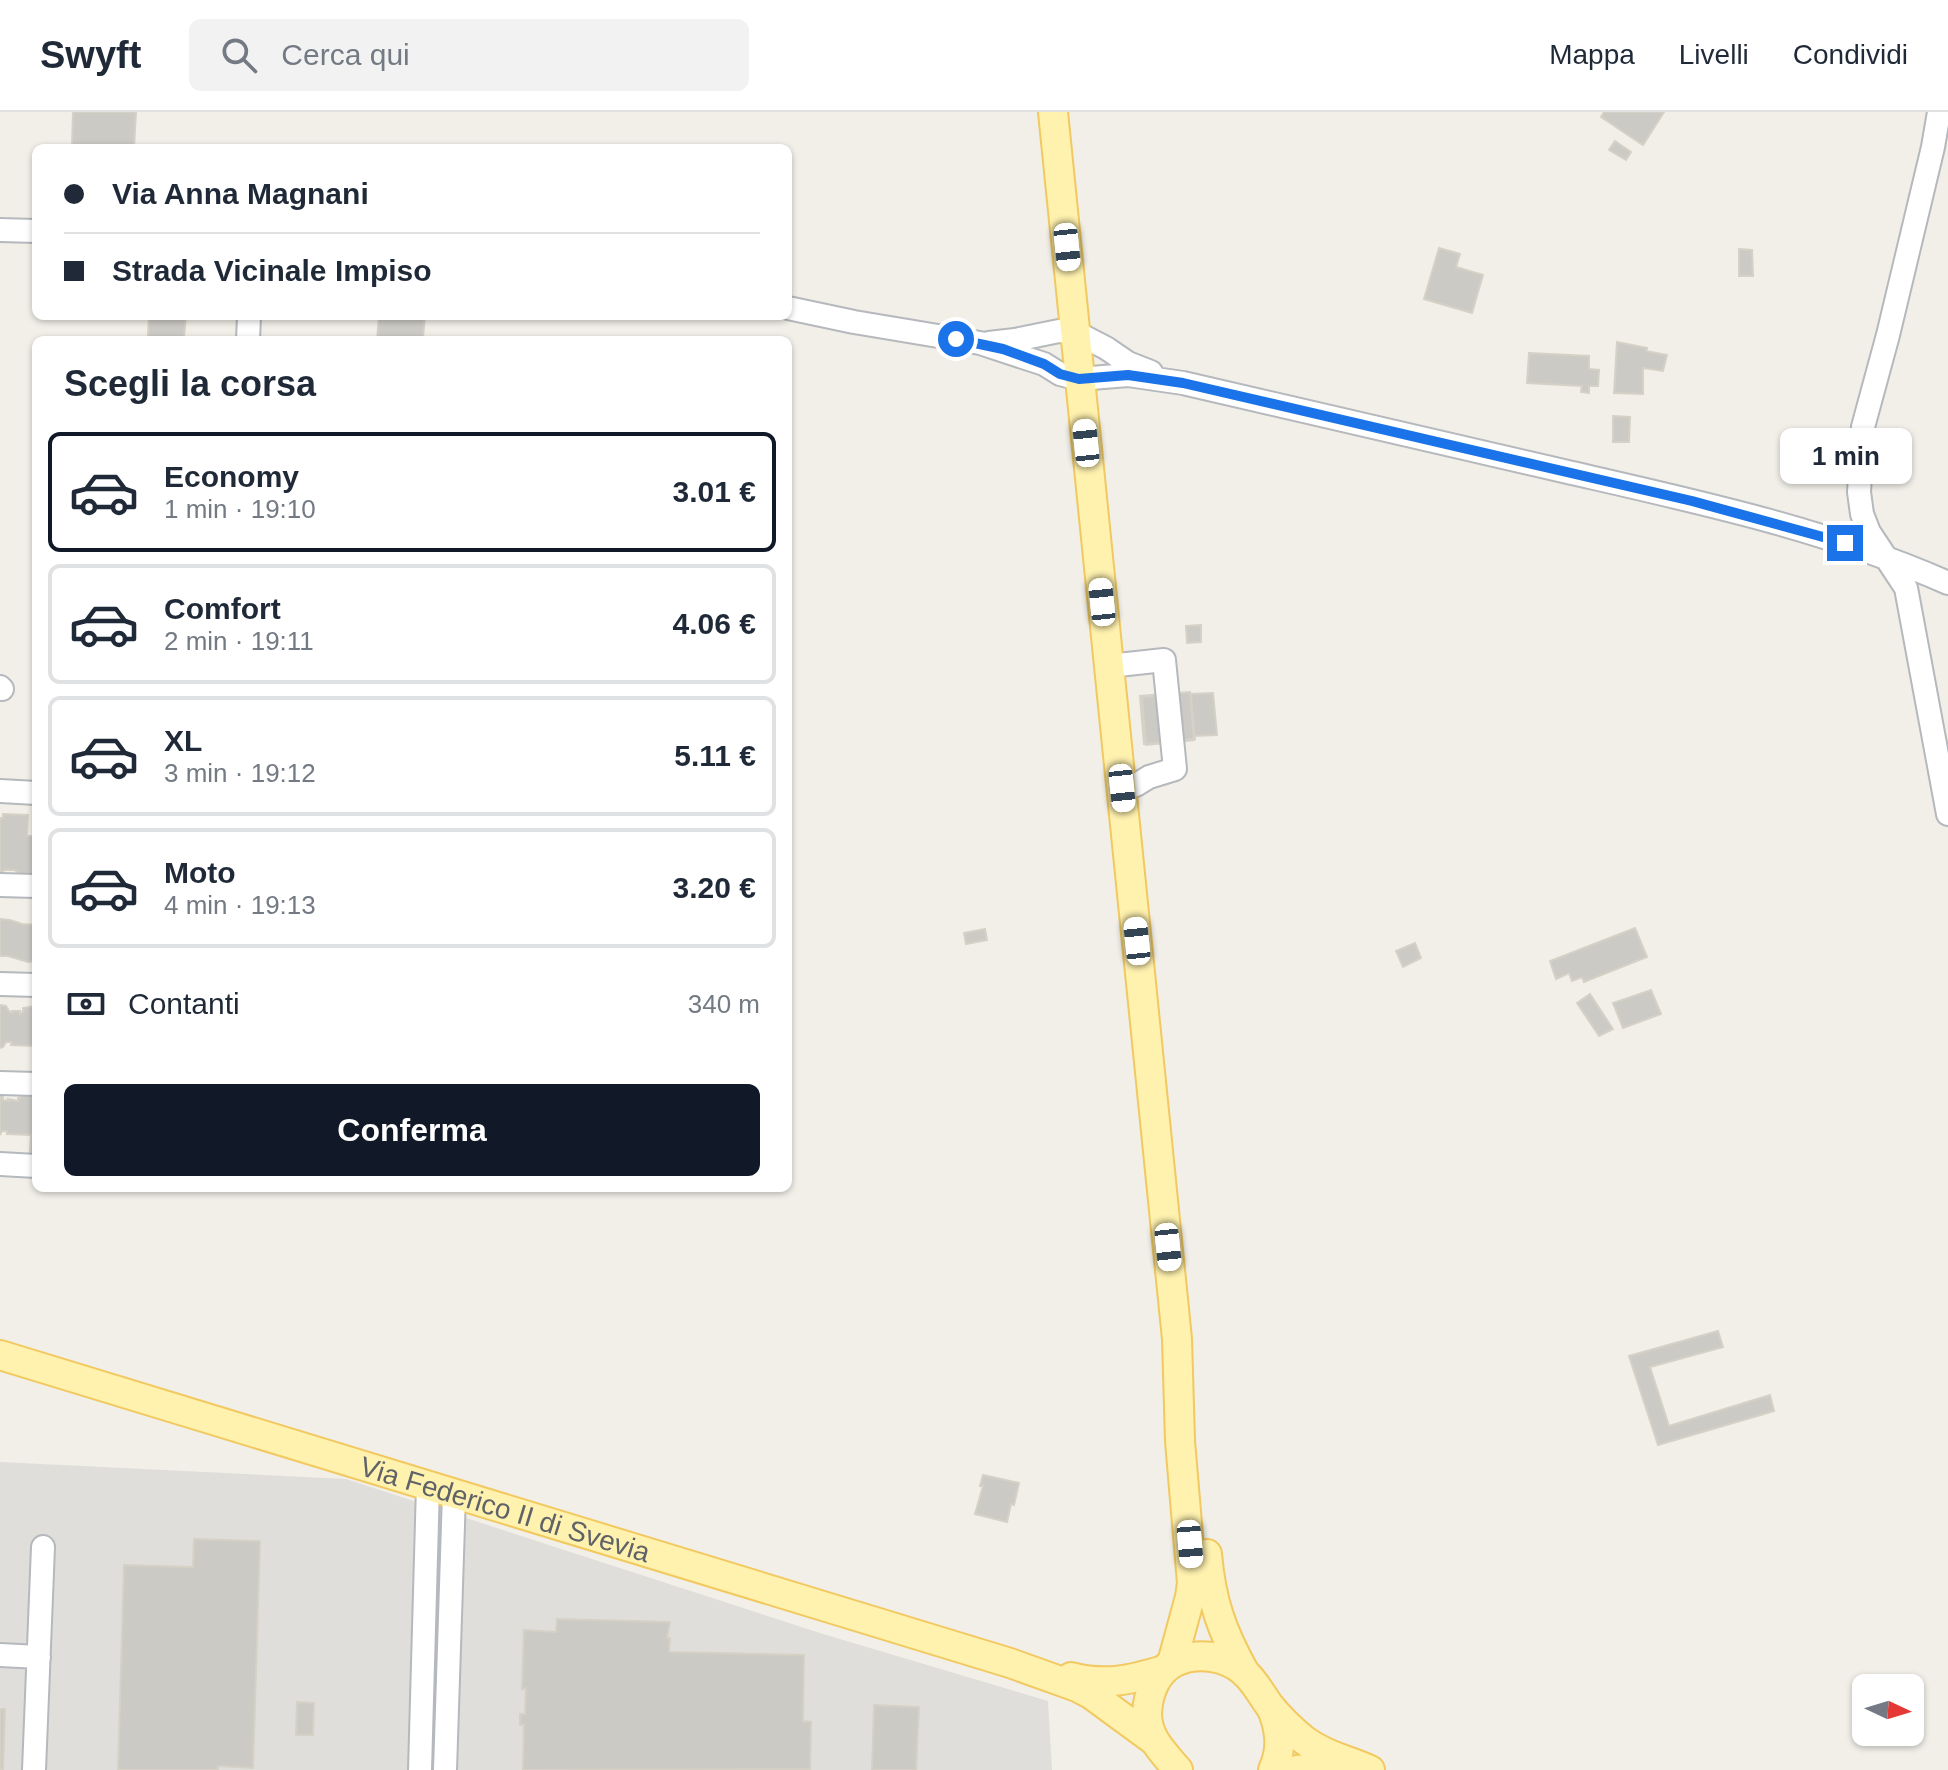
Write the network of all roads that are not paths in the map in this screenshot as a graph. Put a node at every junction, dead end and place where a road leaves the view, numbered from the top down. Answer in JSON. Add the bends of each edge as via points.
{"nodes":[{"id":1,"x":1053,"y":112,"type":"edge"},
{"id":2,"x":1939,"y":112,"type":"edge"},
{"id":3,"x":0,"y":230,"type":"edge"},
{"id":4,"x":32,"y":231,"type":"edge"},
{"id":5,"x":792,"y":309,"type":"edge"},
{"id":6,"x":1075,"y":332,"type":"junction"},
{"id":7,"x":980,"y":343,"type":"junction"},
{"id":8,"x":1079,"y":379,"type":"junction"},
{"id":9,"x":1183,"y":383,"type":"junction"},
{"id":10,"x":1887,"y":558,"type":"junction"},
{"id":11,"x":1948,"y":583,"type":"edge"},
{"id":12,"x":1109,"y":666,"type":"junction"},
{"id":13,"x":1122,"y":788,"type":"junction"},
{"id":14,"x":0,"y":791,"type":"edge"},
{"id":15,"x":32,"y":793,"type":"edge"},
{"id":16,"x":1948,"y":814,"type":"edge"},
{"id":17,"x":0,"y":885,"type":"edge"},
{"id":18,"x":32,"y":886,"type":"edge"},
{"id":19,"x":0,"y":984,"type":"edge"},
{"id":20,"x":32,"y":985,"type":"edge"},
{"id":21,"x":0,"y":1083,"type":"edge"},
{"id":22,"x":32,"y":1084,"type":"edge"},
{"id":23,"x":0,"y":1164,"type":"edge"},
{"id":24,"x":32,"y":1166,"type":"edge"},
{"id":25,"x":1177,"y":1339,"type":"junction"},
{"id":26,"x":0,"y":1355,"type":"edge"},
{"id":27,"x":441,"y":1490,"type":"junction"},
{"id":28,"x":43,"y":1547,"type":"dead end"},
{"id":29,"x":0,"y":1655,"type":"edge"},
{"id":30,"x":39,"y":1657,"type":"junction"},
{"id":31,"x":1010,"y":1663,"type":"junction"},
{"id":32,"x":1168,"y":1666,"type":"junction"},
{"id":33,"x":1245,"y":1673,"type":"junction"},
{"id":34,"x":1271,"y":1708,"type":"junction"},
{"id":35,"x":1152,"y":1739,"type":"junction"},
{"id":36,"x":34,"y":1770,"type":"edge"},
{"id":37,"x":420,"y":1770,"type":"edge"},
{"id":38,"x":445,"y":1770,"type":"edge"},
{"id":39,"x":1178,"y":1770,"type":"edge"},
{"id":40,"x":1273,"y":1770,"type":"edge"},
{"id":41,"x":1297,"y":1770,"type":"edge"},
{"id":42,"x":1343,"y":1770,"type":"edge"},
{"id":43,"x":1370,"y":1770,"type":"edge"}],
"edges":[{"from":1,"to":6,"type":"main road"},
{"from":2,"to":10,"type":"street","via":[[1863,427],[1862,514]]},
{"from":3,"to":4,"type":"street"},
{"from":5,"to":7,"type":"street"},
{"from":6,"to":7,"type":"street"},
{"from":6,"to":8,"type":"main road"},
{"from":6,"to":9,"type":"street","via":[[1128,363]]},
{"from":7,"to":8,"type":"street"},
{"from":8,"to":9,"type":"street","via":[[1128,375]]},
{"from":8,"to":12,"type":"main road"},
{"from":9,"to":10,"type":"street","via":[[1692,501]]},
{"from":10,"to":11,"type":"street"},
{"from":10,"to":16,"type":"street","via":[[1906,588]]},
{"from":12,"to":13,"type":"main road"},
{"from":12,"to":13,"type":"street","via":[[1164,660],[1175,769]]},
{"from":13,"to":25,"type":"main road"},
{"from":14,"to":15,"type":"street"},
{"from":17,"to":18,"type":"street"},
{"from":19,"to":20,"type":"street"},
{"from":21,"to":22,"type":"street"},
{"from":23,"to":24,"type":"street"},
{"from":25,"to":32,"type":"main road","via":[[1192,1583]]},
{"from":25,"to":33,"type":"main road","via":[[1197,1438],[1210,1590]]},
{"from":26,"to":27,"type":"main road","name":"Via Federico II di Svevia"},
{"from":27,"to":31,"type":"main road","name":"Via Federico II di Svevia"},
{"from":27,"to":37,"type":"street"},
{"from":27,"to":38,"type":"street"},
{"from":28,"to":30,"type":"street"},
{"from":29,"to":30,"type":"street"},
{"from":30,"to":36,"type":"street"},
{"from":31,"to":32,"type":"main road","via":[[1098,1682],[1121,1682]]},
{"from":31,"to":35,"type":"main road","via":[[1092,1695]]},
{"from":32,"to":33,"type":"main road","via":[[1203,1656],[1229,1662]]},
{"from":32,"to":35,"type":"main road","via":[[1149,1700]]},
{"from":33,"to":34,"type":"main road"},
{"from":34,"to":40,"type":"main road","via":[[1280,1737]]},
{"from":34,"to":43,"type":"main road","via":[[1318,1749]]},
{"from":35,"to":39,"type":"main road"},
{"from":41,"to":42,"type":"main road"}]}
